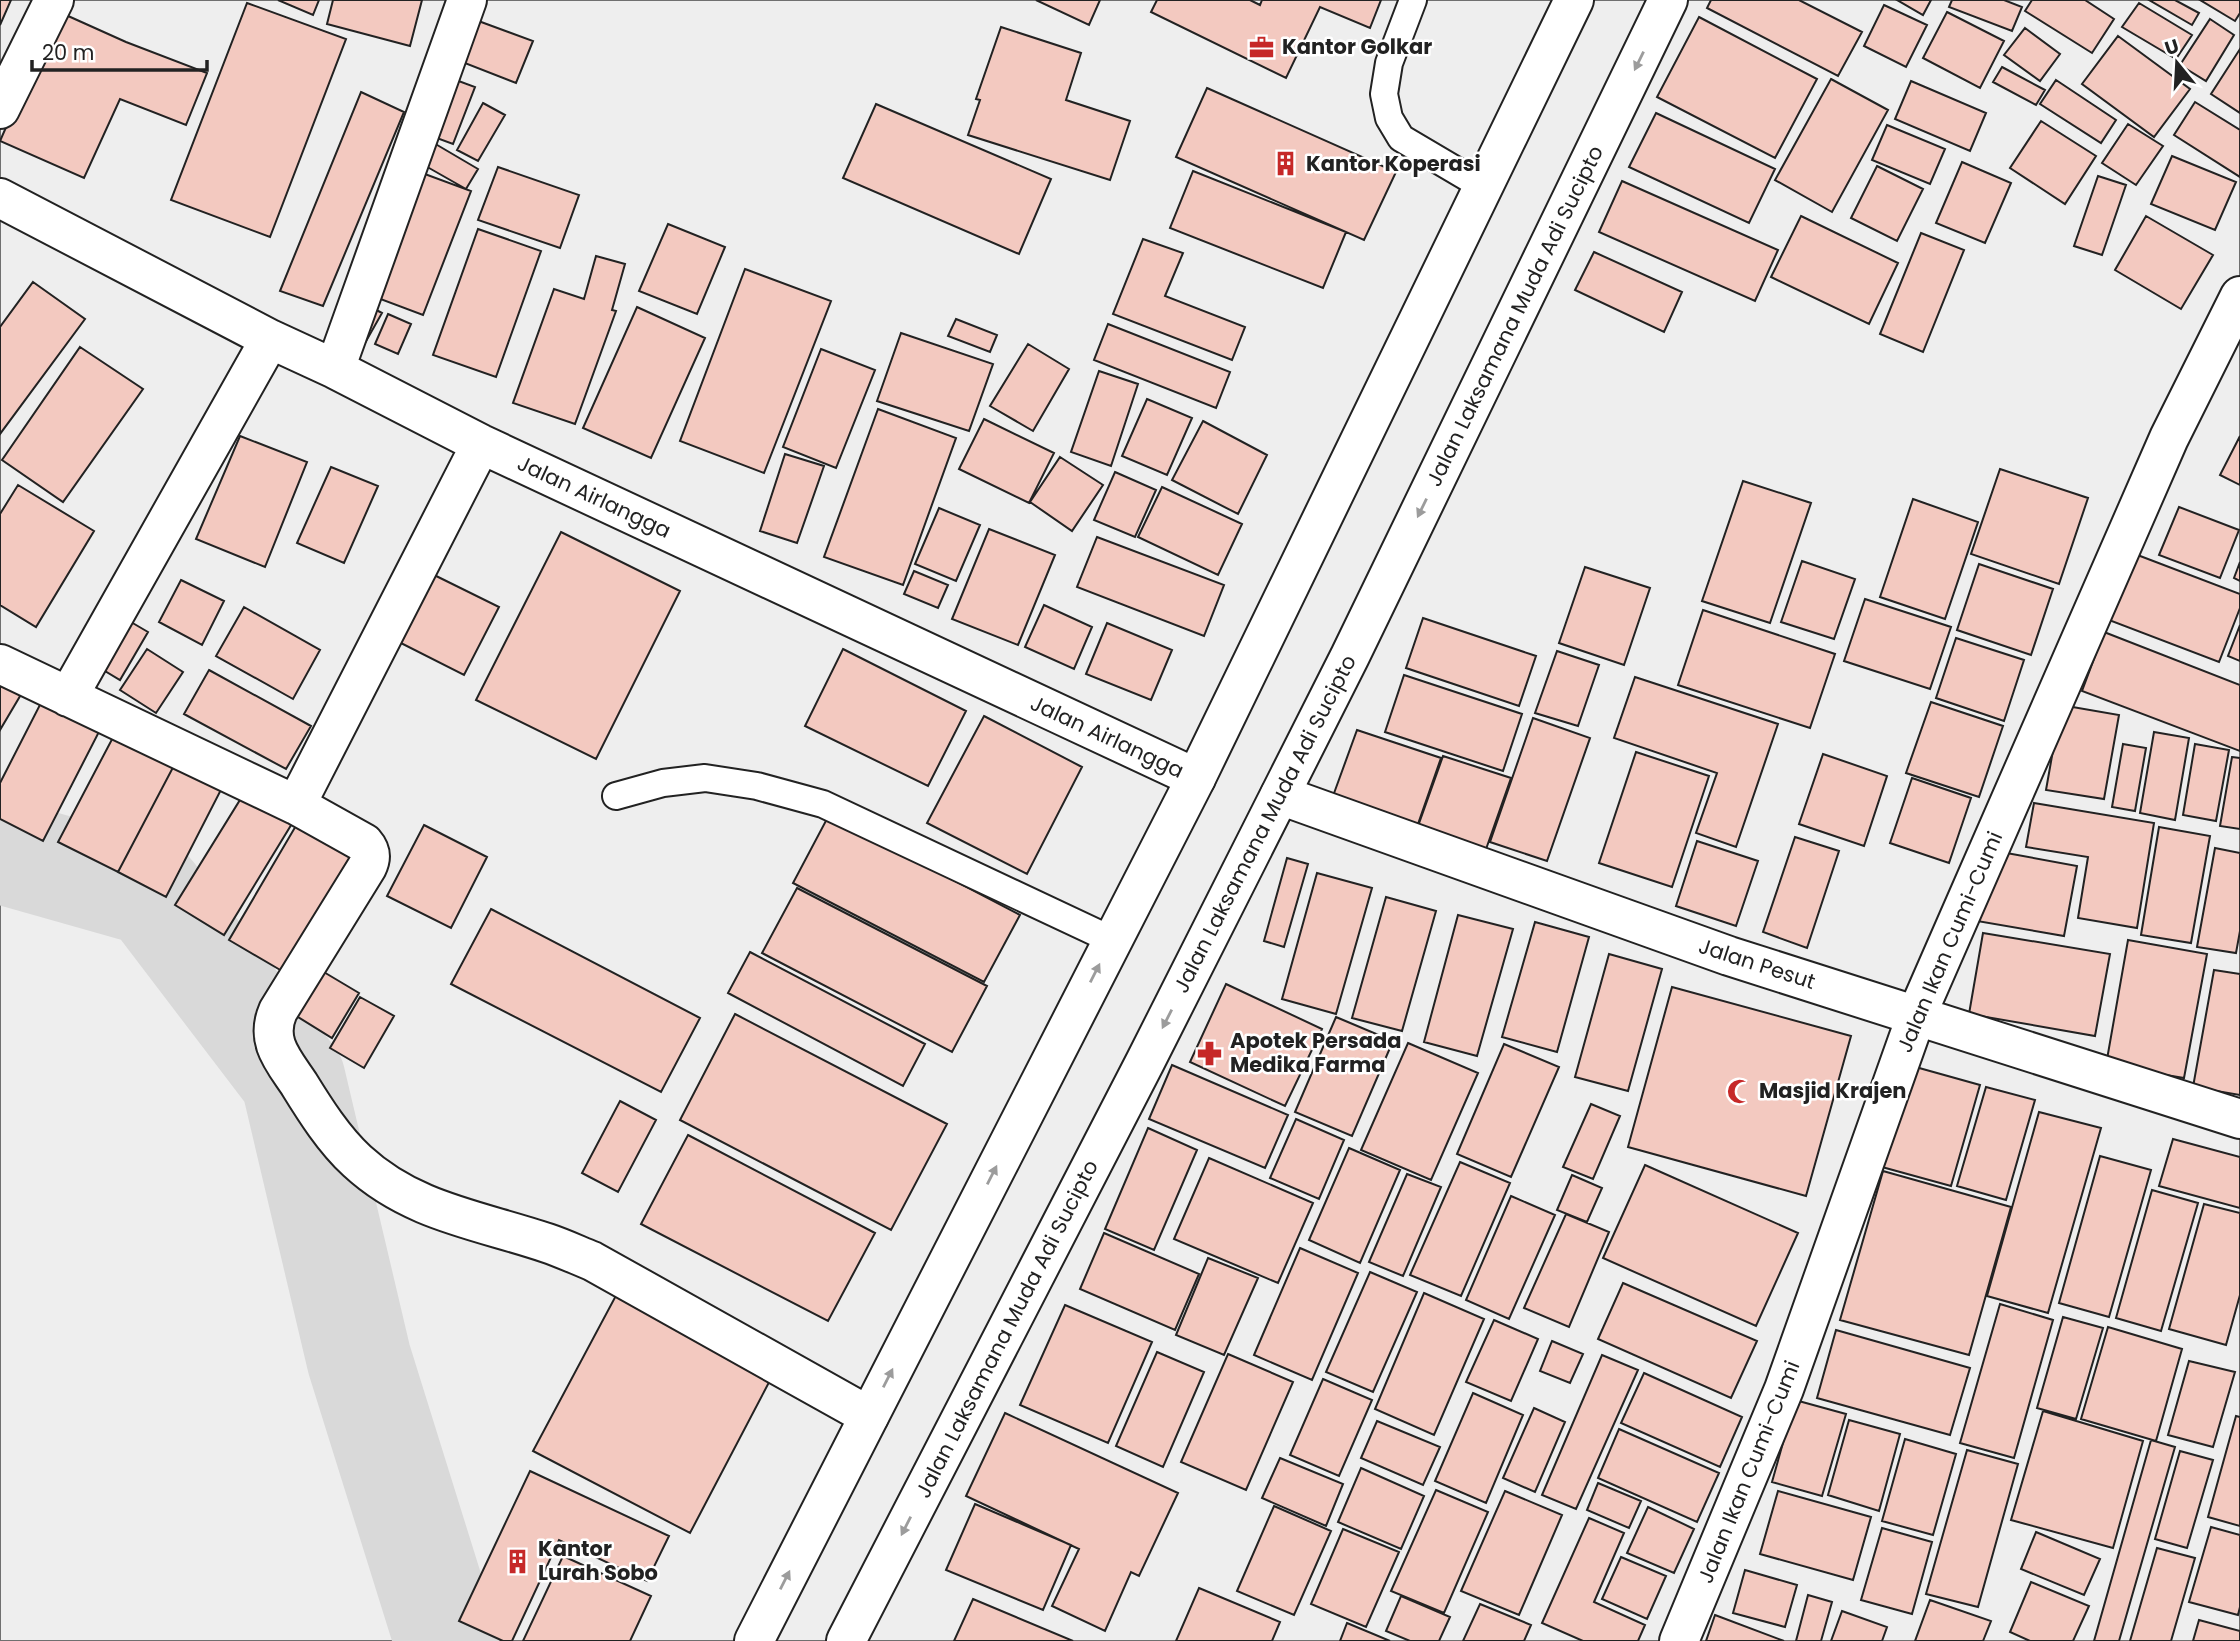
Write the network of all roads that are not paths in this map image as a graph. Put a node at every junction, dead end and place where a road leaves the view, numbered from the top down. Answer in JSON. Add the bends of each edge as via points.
{"nodes":[{"id":1,"x":54,"y":0,"type":"edge"},
{"id":2,"x":467,"y":0,"type":"edge"},
{"id":3,"x":1413,"y":0,"type":"edge"},
{"id":4,"x":1574,"y":0,"type":"edge"},
{"id":5,"x":1668,"y":0,"type":"edge"},
{"id":6,"x":0,"y":109,"type":"edge"},
{"id":7,"x":1484,"y":187,"type":"junction"},
{"id":8,"x":0,"y":198,"type":"edge"},
{"id":9,"x":2240,"y":296,"type":"edge"},
{"id":10,"x":270,"y":339,"type":"junction"},
{"id":11,"x":335,"y":369,"type":"junction"},
{"id":12,"x":481,"y":444,"type":"junction"},
{"id":13,"x":0,"y":664,"type":"edge"},
{"id":14,"x":68,"y":696,"type":"junction"},
{"id":15,"x":1196,"y":778,"type":"junction"},
{"id":16,"x":1280,"y":795,"type":"junction"},
{"id":17,"x":616,"y":796,"type":"dead end"},
{"id":18,"x":296,"y":805,"type":"junction"},
{"id":19,"x":1112,"y":940,"type":"junction"},
{"id":20,"x":1917,"y":1014,"type":"junction"},
{"id":21,"x":2240,"y":1119,"type":"edge"},
{"id":22,"x":869,"y":1416,"type":"junction"},
{"id":23,"x":754,"y":1641,"type":"edge"},
{"id":24,"x":846,"y":1641,"type":"edge"},
{"id":25,"x":1679,"y":1641,"type":"edge"}],
"edges":[{"from":1,"to":6,"type":"street"},
{"from":2,"to":11,"type":"street"},
{"from":3,"to":7,"type":"lane","via":[[1389,63],[1384,94],[1389,118],[1401,138]]},
{"from":4,"to":7,"type":"street"},
{"from":5,"to":16,"type":"street","name":"Jalan Laksamana Muda Adi Sucipto","one_way":true},
{"from":7,"to":15,"type":"street"},
{"from":8,"to":10,"type":"street","name":"Jalan Airlangga"},
{"from":9,"to":20,"type":"street","name":"Jalan Ikan Cumi-Cumi","via":[[2169,438]]},
{"from":10,"to":11,"type":"street","name":"Jalan Airlangga"},
{"from":10,"to":14,"type":"street"},
{"from":11,"to":12,"type":"street","name":"Jalan Airlangga"},
{"from":12,"to":15,"type":"street","name":"Jalan Airlangga"},
{"from":12,"to":18,"type":"street"},
{"from":13,"to":14,"type":"street"},
{"from":14,"to":18,"type":"street"},
{"from":15,"to":19,"type":"street"},
{"from":16,"to":20,"type":"street","name":"Jalan Pesut","via":[[1729,956]]},
{"from":16,"to":24,"type":"street","name":"Jalan Laksamana Muda Adi Sucipto","one_way":true},
{"from":17,"to":19,"type":"lane","via":[[705,778],[823,804]]},
{"from":18,"to":22,"type":"street","via":[[364,843],[371,854],[273,1022],[273,1039],[280,1055],[356,1160],[392,1189],[445,1213],[592,1261]]},
{"from":22,"to":19,"type":"street","one_way":true},
{"from":20,"to":21,"type":"street","name":"Jalan Pesut"},
{"from":20,"to":25,"type":"street","name":"Jalan Ikan Cumi-Cumi","via":[[1784,1389]]},
{"from":23,"to":22,"type":"street","one_way":true}]}
